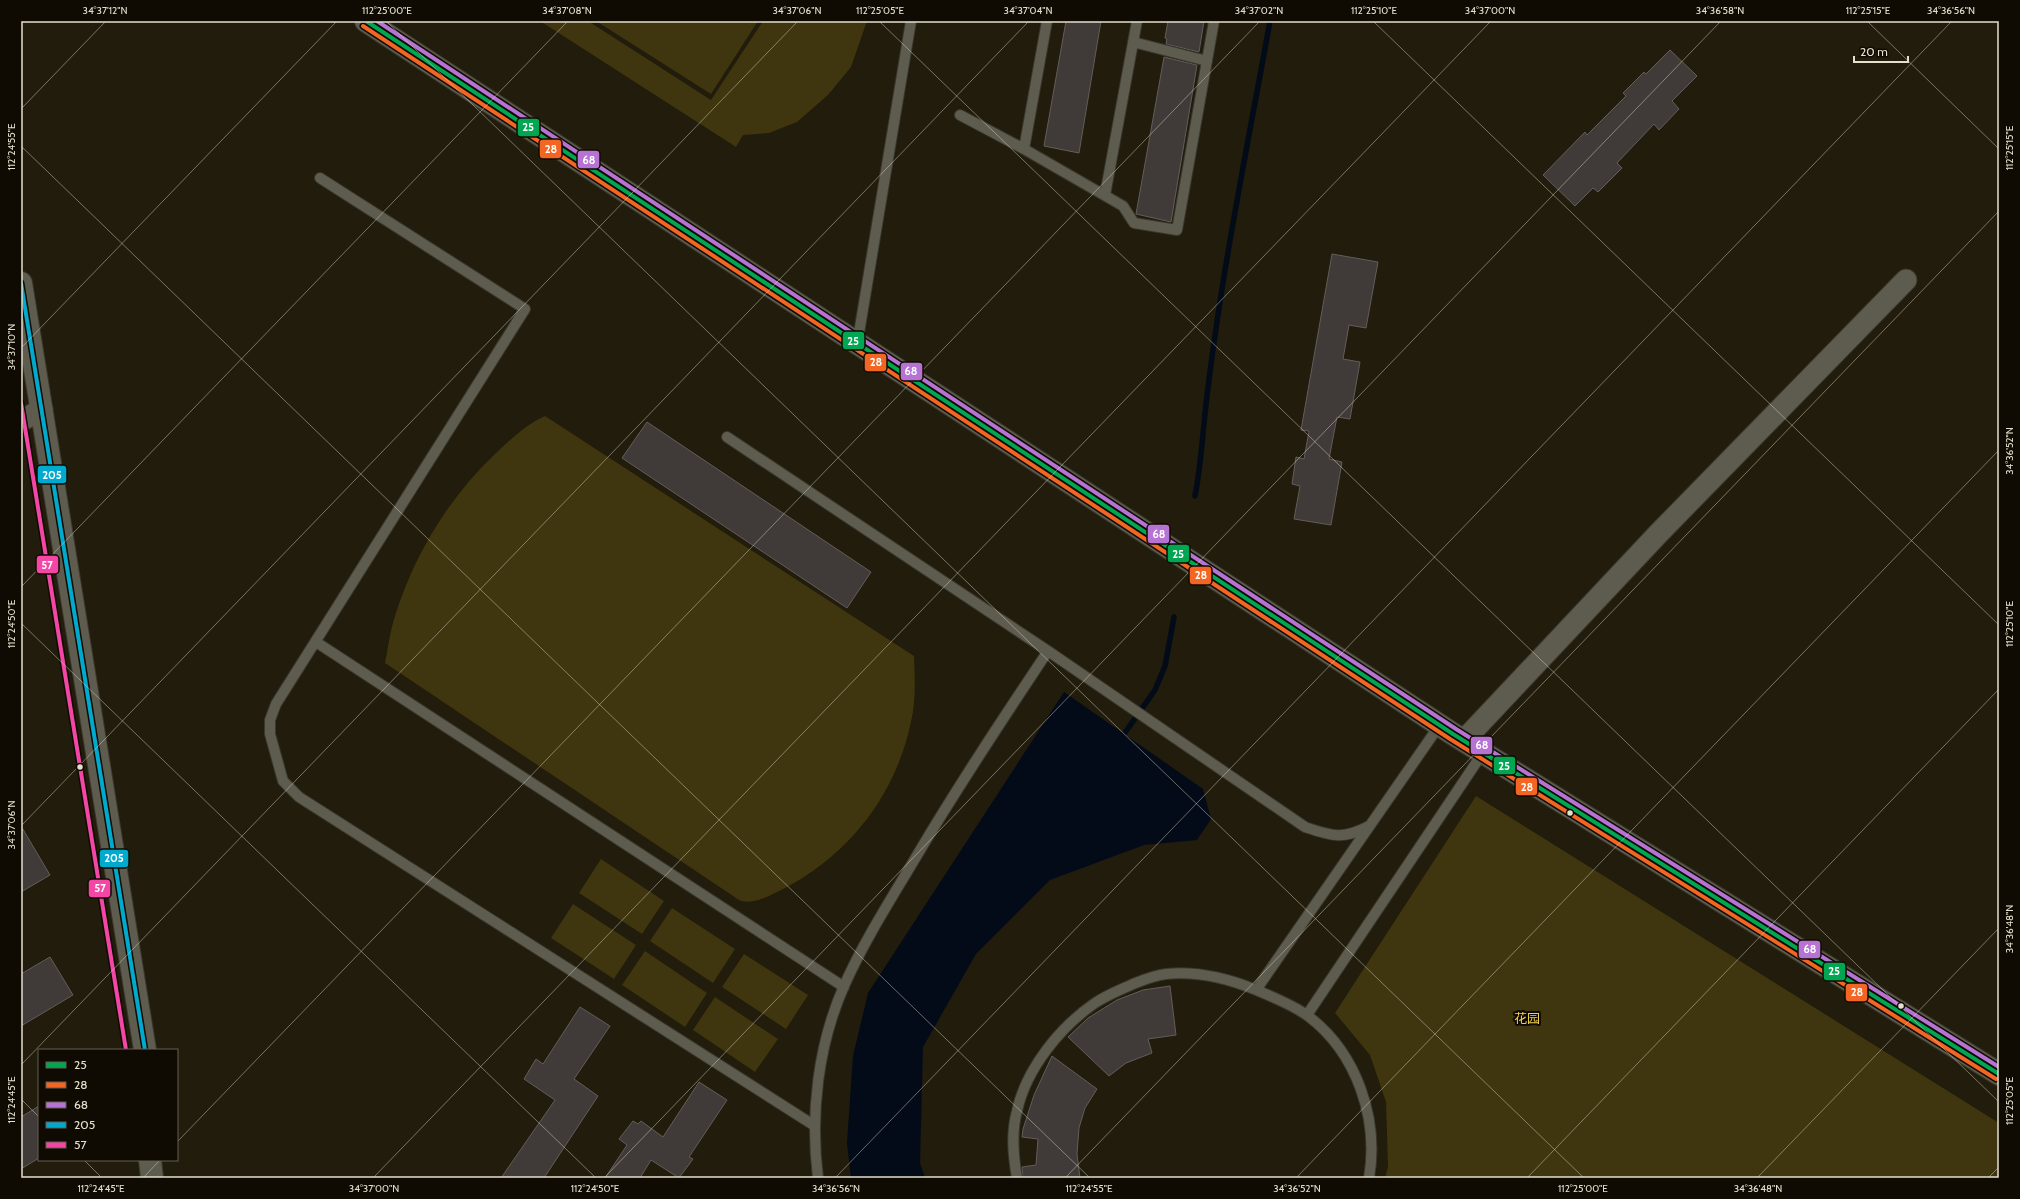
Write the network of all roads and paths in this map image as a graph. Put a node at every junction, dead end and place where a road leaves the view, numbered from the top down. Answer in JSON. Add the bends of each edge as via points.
{"nodes":[{"id":1,"x":366,"y":21,"type":"edge"},
{"id":2,"x":380,"y":21,"type":"edge"},
{"id":3,"x":911,"y":21,"type":"edge"},
{"id":4,"x":1047,"y":21,"type":"edge"},
{"id":5,"x":1137,"y":21,"type":"edge"},
{"id":6,"x":1214,"y":21,"type":"edge"},
{"id":7,"x":1133,"y":42,"type":"junction"},
{"id":8,"x":1207,"y":61,"type":"junction"},
{"id":9,"x":960,"y":115,"type":"dead end"},
{"id":10,"x":1024,"y":149,"type":"junction"},
{"id":11,"x":320,"y":178,"type":"dead end"},
{"id":12,"x":1105,"y":195,"type":"junction"},
{"id":13,"x":1906,"y":280,"type":"dead end"},
{"id":14,"x":21,"y":283,"type":"edge"},
{"id":15,"x":857,"y":338,"type":"junction"},
{"id":16,"x":21,"y":365,"type":"edge"},
{"id":17,"x":31,"y":416,"type":"edge"},
{"id":18,"x":727,"y":437,"type":"dead end"},
{"id":19,"x":316,"y":642,"type":"junction"},
{"id":20,"x":1048,"y":651,"type":"junction"},
{"id":21,"x":1441,"y":722,"type":"junction"},
{"id":22,"x":1475,"y":744,"type":"junction"},
{"id":23,"x":1369,"y":826,"type":"junction"},
{"id":24,"x":844,"y":987,"type":"junction"},
{"id":25,"x":1256,"y":990,"type":"junction"},
{"id":26,"x":1307,"y":1015,"type":"junction"},
{"id":27,"x":132,"y":1049,"type":"edge"},
{"id":28,"x":145,"y":1049,"type":"edge"},
{"id":29,"x":1999,"y":1066,"type":"edge"},
{"id":30,"x":1999,"y":1074,"type":"edge"},
{"id":31,"x":815,"y":1126,"type":"junction"},
{"id":32,"x":150,"y":1161,"type":"edge"},
{"id":33,"x":163,"y":1161,"type":"edge"},
{"id":34,"x":152,"y":1178,"type":"edge"},
{"id":35,"x":166,"y":1178,"type":"edge"},
{"id":36,"x":818,"y":1178,"type":"edge"},
{"id":37,"x":1017,"y":1178,"type":"edge"},
{"id":38,"x":1369,"y":1178,"type":"edge"}],
"edges":[{"from":1,"to":15,"type":"street"},
{"from":2,"to":15,"type":"street"},
{"from":3,"to":15,"type":"lane"},
{"from":4,"to":10,"type":"lane"},
{"from":5,"to":7,"type":"lane"},
{"from":6,"to":8,"type":"lane"},
{"from":7,"to":8,"type":"lane"},
{"from":7,"to":12,"type":"lane"},
{"from":8,"to":12,"type":"lane","via":[[1178,230],[1134,223],[1123,206]]},
{"from":9,"to":10,"type":"lane"},
{"from":10,"to":12,"type":"lane"},
{"from":11,"to":19,"type":"lane","via":[[525,309]]},
{"from":13,"to":22,"type":"street","via":[[1658,534]]},
{"from":14,"to":17,"type":"street"},
{"from":15,"to":21,"type":"street"},
{"from":16,"to":17,"type":"street"},
{"from":17,"to":27,"type":"street"},
{"from":17,"to":28,"type":"street"},
{"from":18,"to":20,"type":"lane"},
{"from":19,"to":24,"type":"lane"},
{"from":19,"to":31,"type":"lane","via":[[276,704],[270,720],[270,734],[281,772],[289,788],[305,802]]},
{"from":20,"to":23,"type":"lane","via":[[1305,827],[1334,836],[1353,834]]},
{"from":20,"to":24,"type":"lane","via":[[949,802],[869,936]]},
{"from":21,"to":22,"type":"street"},
{"from":21,"to":23,"type":"lane"},
{"from":22,"to":26,"type":"lane"},
{"from":22,"to":29,"type":"street"},
{"from":22,"to":30,"type":"street"},
{"from":23,"to":25,"type":"lane"},
{"from":24,"to":31,"type":"lane","via":[[832,1021],[819,1074]]},
{"from":25,"to":26,"type":"lane"},
{"from":25,"to":37,"type":"lane","via":[[1221,978],[1180,973],[1163,975],[1116,991],[1095,1003],[1055,1040],[1031,1074],[1022,1093],[1016,1111],[1012,1152]]},
{"from":26,"to":38,"type":"lane","via":[[1339,1048],[1363,1093],[1371,1154]]},
{"from":31,"to":36,"type":"lane","via":[[814,1151]]},
{"from":32,"to":34,"type":"street"},
{"from":33,"to":35,"type":"street"}]}
